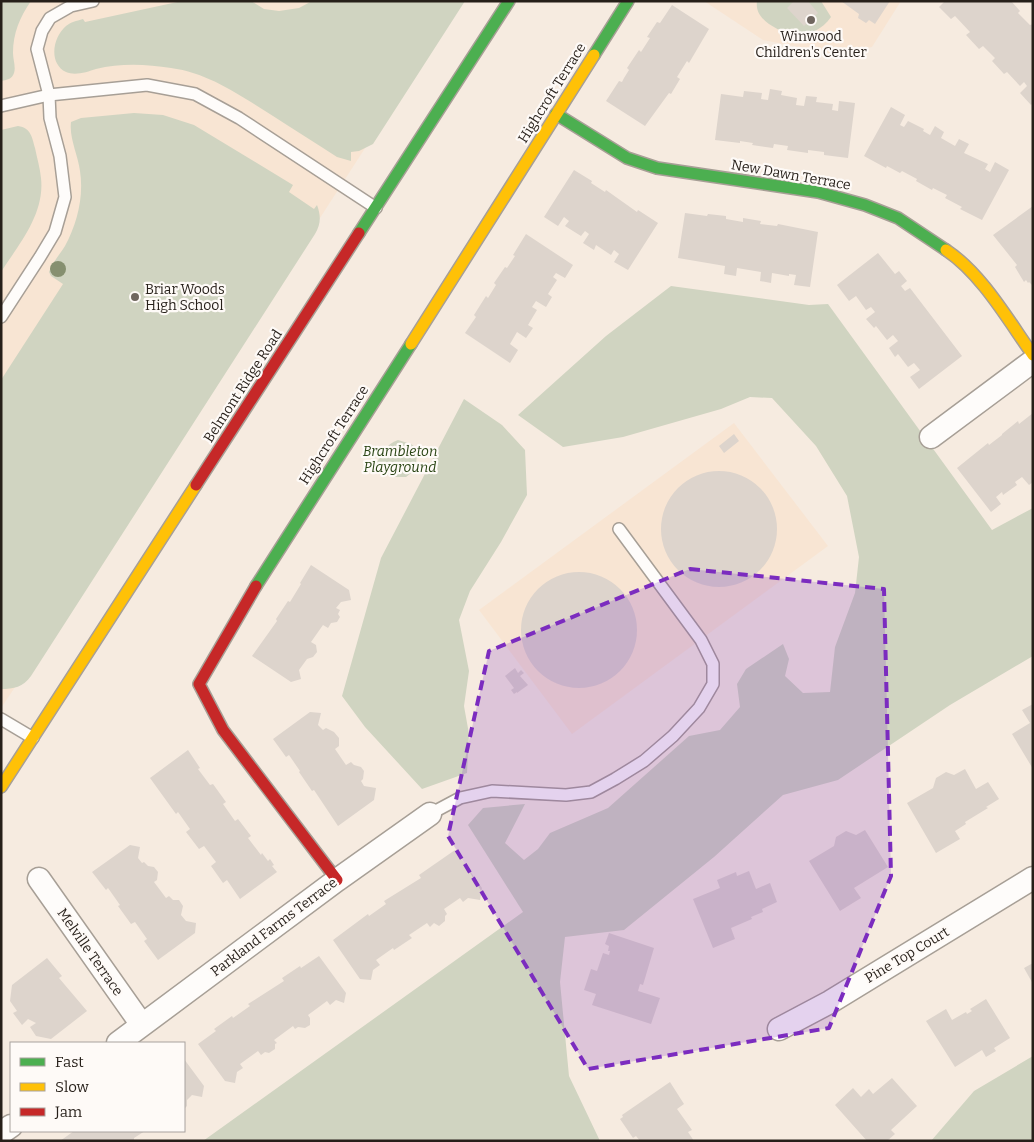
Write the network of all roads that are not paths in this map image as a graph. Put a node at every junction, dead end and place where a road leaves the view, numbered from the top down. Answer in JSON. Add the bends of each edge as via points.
{"nodes":[{"id":1,"x":93,"y":1,"type":"edge"},
{"id":2,"x":509,"y":1,"type":"edge"},
{"id":3,"x":628,"y":1,"type":"edge"},
{"id":4,"x":49,"y":95,"type":"junction"},
{"id":5,"x":1,"y":106,"type":"edge"},
{"id":6,"x":556,"y":114,"type":"junction"},
{"id":7,"x":376,"y":208,"type":"junction"},
{"id":8,"x":1,"y":317,"type":"edge"},
{"id":9,"x":1033,"y":355,"type":"edge"},
{"id":10,"x":1033,"y":361,"type":"edge"},
{"id":11,"x":931,"y":437,"type":"dead end"},
{"id":12,"x":619,"y":529,"type":"dead end"},
{"id":13,"x":1,"y":719,"type":"edge"},
{"id":14,"x":33,"y":738,"type":"junction"},
{"id":15,"x":1,"y":787,"type":"edge"},
{"id":16,"x":430,"y":814,"type":"joint"},
{"id":17,"x":1033,"y":878,"type":"edge"},
{"id":18,"x":39,"y":879,"type":"dead end"},
{"id":19,"x":337,"y":880,"type":"junction"},
{"id":20,"x":142,"y":1025,"type":"junction"},
{"id":21,"x":779,"y":1029,"type":"dead end"},
{"id":22,"x":119,"y":1042,"type":"edge"}],
"edges":[{"from":1,"to":4,"type":"lane","via":[[71,6],[50,18],[42,31],[37,49]]},
{"from":2,"to":7,"type":"street","name":"Belmont Ridge Road"},
{"from":3,"to":6,"type":"street","name":"Highcroft Terrace"},
{"from":4,"to":5,"type":"lane"},
{"from":4,"to":7,"type":"lane","via":[[147,85],[195,94],[239,118]]},
{"from":4,"to":8,"type":"lane","via":[[50,118],[60,156],[65,197],[55,232]]},
{"from":6,"to":9,"type":"street","name":"New Dawn Terrace","via":[[627,158],[657,168],[818,192],[865,204],[898,218],[958,258],[984,287]]},
{"from":6,"to":19,"type":"street","name":"Highcroft Terrace","via":[[271,560],[199,684],[223,730]]},
{"from":7,"to":14,"type":"street","name":"Belmont Ridge Road"},
{"from":10,"to":11,"type":"street"},
{"from":12,"to":16,"type":"lane","via":[[701,640],[713,664],[713,684],[699,708],[644,760],[591,792],[566,795],[492,791],[460,798]]},
{"from":13,"to":14,"type":"lane"},
{"from":14,"to":15,"type":"street","name":"Belmont Ridge Road"},
{"from":16,"to":19,"type":"street","name":"Parkland Farms Terrace"},
{"from":17,"to":21,"type":"street","name":"Pine Top Court","via":[[830,1002]]},
{"from":18,"to":20,"type":"street","name":"Melville Terrace"},
{"from":19,"to":20,"type":"street","name":"Parkland Farms Terrace"},
{"from":20,"to":22,"type":"street","name":"Parkland Farms Terrace"}]}
